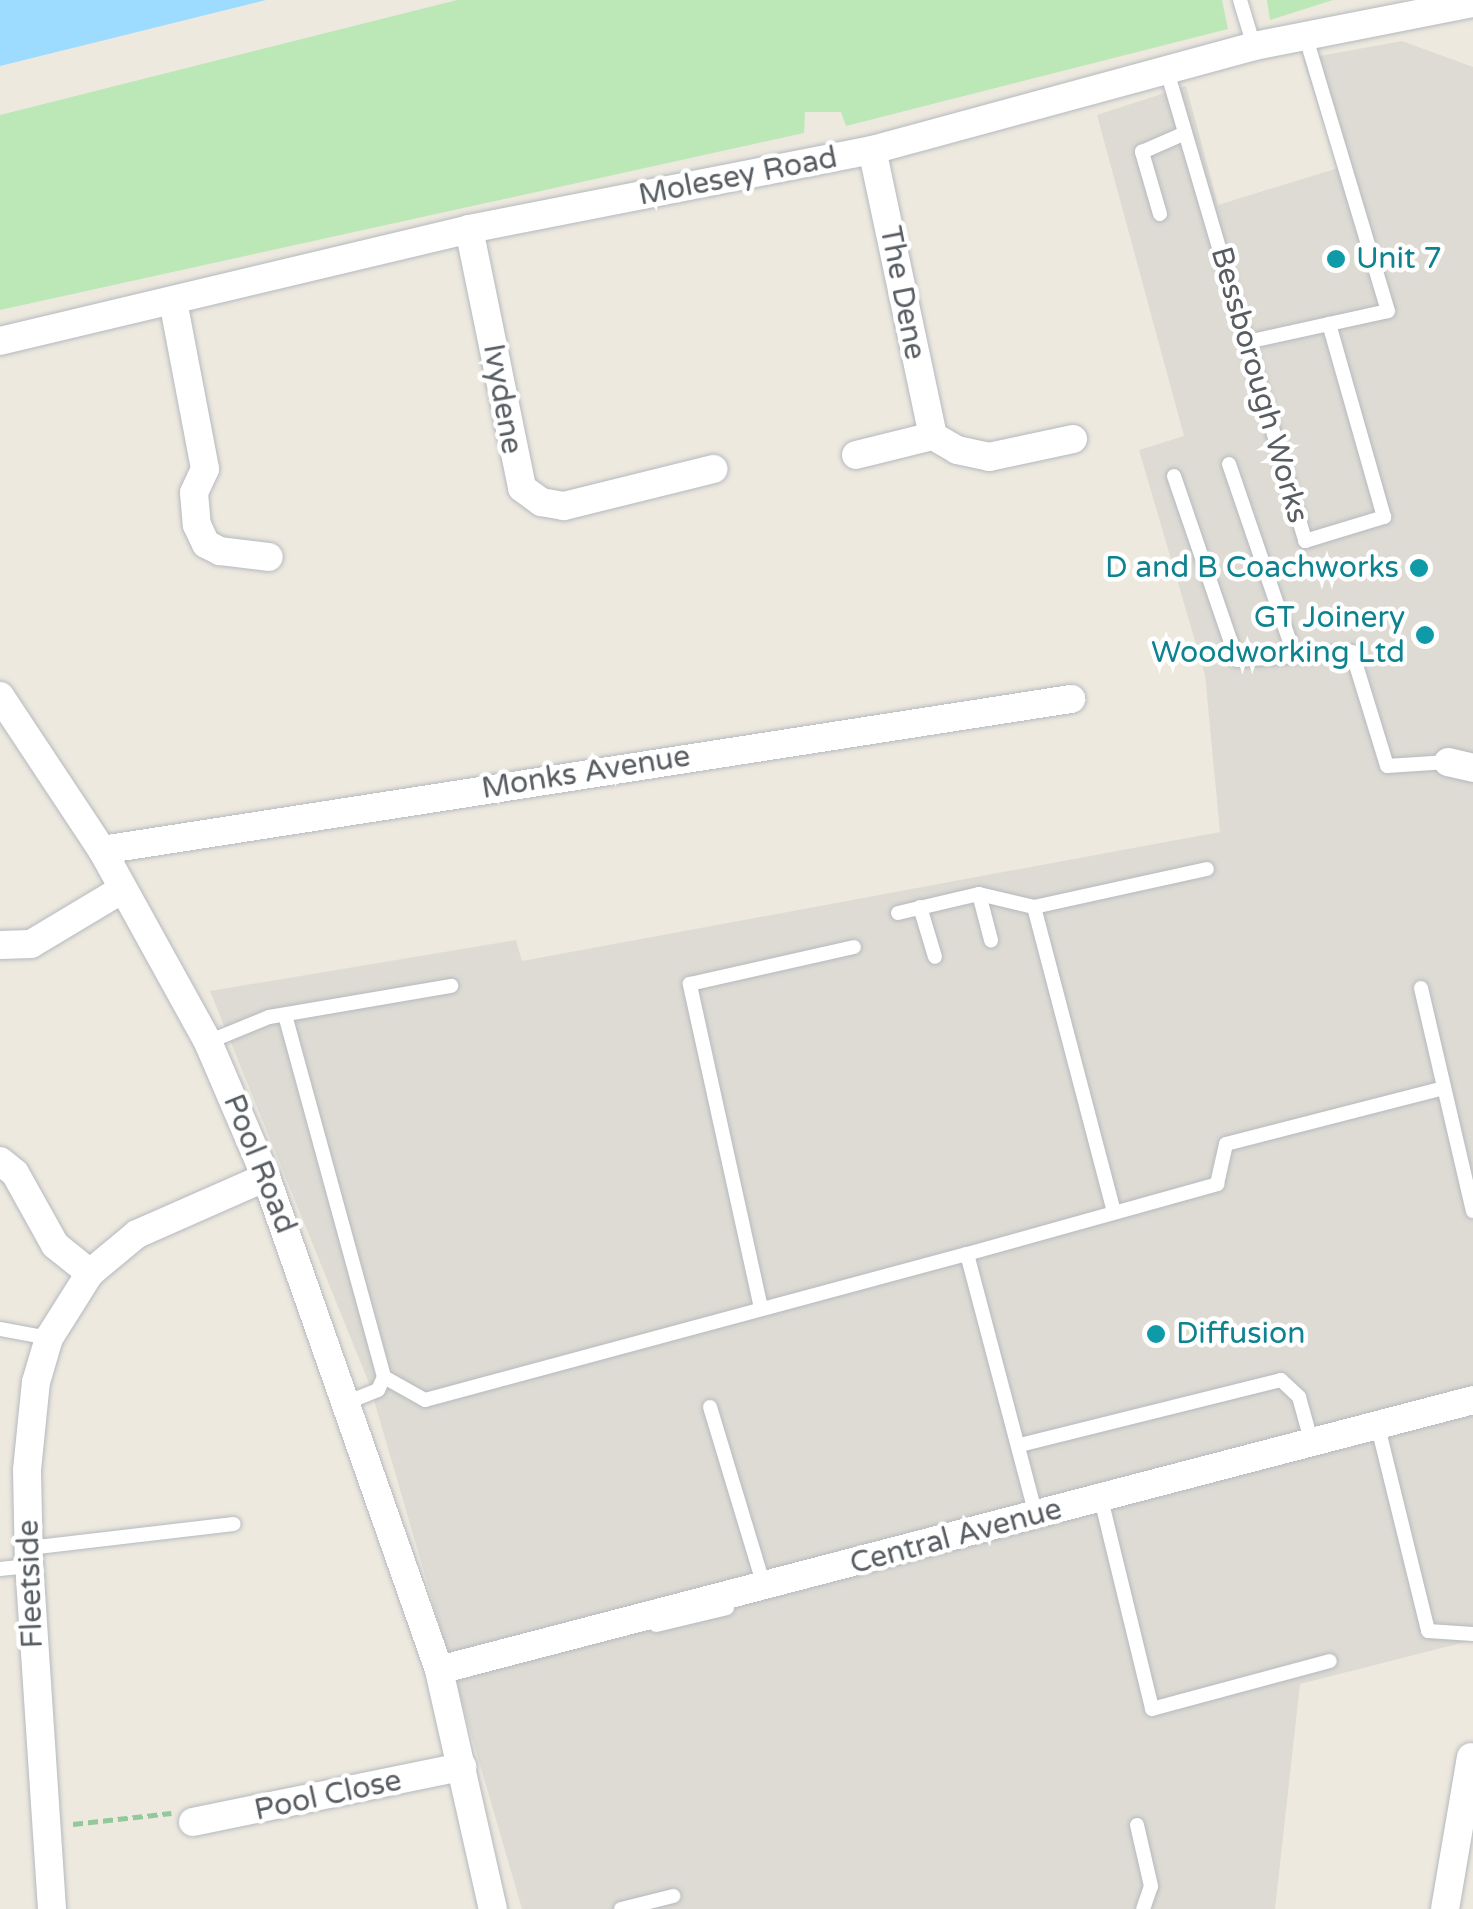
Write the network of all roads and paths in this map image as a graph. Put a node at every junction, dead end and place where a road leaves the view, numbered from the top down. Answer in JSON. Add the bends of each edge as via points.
{"nodes":[{"id":1,"x":1240,"y":0,"type":"edge"},
{"id":2,"x":1473,"y":3,"type":"edge"},
{"id":3,"x":1305,"y":34,"type":"junction"},
{"id":4,"x":1254,"y":46,"type":"junction"},
{"id":5,"x":1167,"y":71,"type":"junction"},
{"id":6,"x":1185,"y":133,"type":"junction"},
{"id":7,"x":872,"y":150,"type":"junction"},
{"id":8,"x":1160,"y":214,"type":"dead end"},
{"id":9,"x":469,"y":229,"type":"junction"},
{"id":10,"x":173,"y":301,"type":"junction"},
{"id":11,"x":1330,"y":324,"type":"junction"},
{"id":12,"x":0,"y":341,"type":"edge"},
{"id":13,"x":1247,"y":342,"type":"junction"},
{"id":14,"x":934,"y":436,"type":"junction"},
{"id":15,"x":1073,"y":439,"type":"dead end"},
{"id":16,"x":856,"y":455,"type":"dead end"},
{"id":17,"x":1228,"y":464,"type":"dead end"},
{"id":18,"x":714,"y":469,"type":"dead end"},
{"id":19,"x":1174,"y":476,"type":"dead end"},
{"id":20,"x":269,"y":556,"type":"dead end"},
{"id":21,"x":1294,"y":654,"type":"junction"},
{"id":22,"x":0,"y":696,"type":"edge"},
{"id":23,"x":1071,"y":700,"type":"dead end"},
{"id":24,"x":1460,"y":765,"type":"edge"},
{"id":25,"x":102,"y":850,"type":"junction"},
{"id":26,"x":1208,"y":869,"type":"dead end"},
{"id":27,"x":123,"y":889,"type":"junction"},
{"id":28,"x":980,"y":894,"type":"junction"},
{"id":29,"x":1034,"y":906,"type":"junction"},
{"id":30,"x":920,"y":907,"type":"junction"},
{"id":31,"x":898,"y":912,"type":"dead end"},
{"id":32,"x":990,"y":940,"type":"dead end"},
{"id":33,"x":0,"y":944,"type":"edge"},
{"id":34,"x":854,"y":947,"type":"dead end"},
{"id":35,"x":935,"y":957,"type":"dead end"},
{"id":36,"x":451,"y":986,"type":"dead end"},
{"id":37,"x":1421,"y":988,"type":"dead end"},
{"id":38,"x":285,"y":1014,"type":"junction"},
{"id":39,"x":208,"y":1042,"type":"junction"},
{"id":40,"x":1440,"y":1089,"type":"junction"},
{"id":41,"x":0,"y":1161,"type":"edge"},
{"id":42,"x":266,"y":1177,"type":"junction"},
{"id":43,"x":1473,"y":1211,"type":"edge"},
{"id":44,"x":1114,"y":1212,"type":"junction"},
{"id":45,"x":967,"y":1254,"type":"junction"},
{"id":46,"x":90,"y":1273,"type":"junction"},
{"id":47,"x":762,"y":1308,"type":"junction"},
{"id":48,"x":0,"y":1328,"type":"edge"},
{"id":49,"x":49,"y":1338,"type":"junction"},
{"id":50,"x":384,"y":1377,"type":"junction"},
{"id":51,"x":1473,"y":1400,"type":"edge"},
{"id":52,"x":350,"y":1402,"type":"junction"},
{"id":53,"x":710,"y":1407,"type":"dead end"},
{"id":54,"x":1378,"y":1426,"type":"junction"},
{"id":55,"x":1313,"y":1444,"type":"junction"},
{"id":56,"x":1020,"y":1445,"type":"junction"},
{"id":57,"x":1102,"y":1499,"type":"junction"},
{"id":58,"x":1036,"y":1516,"type":"junction"},
{"id":59,"x":234,"y":1524,"type":"dead end"},
{"id":60,"x":29,"y":1557,"type":"junction"},
{"id":61,"x":0,"y":1569,"type":"edge"},
{"id":62,"x":777,"y":1583,"type":"junction"},
{"id":63,"x":1473,"y":1634,"type":"edge"},
{"id":64,"x":1330,"y":1661,"type":"dead end"},
{"id":65,"x":438,"y":1670,"type":"junction"},
{"id":66,"x":1472,"y":1756,"type":"edge"},
{"id":67,"x":462,"y":1767,"type":"junction"},
{"id":68,"x":193,"y":1822,"type":"joint"},
{"id":69,"x":1137,"y":1825,"type":"dead end"},
{"id":70,"x":47,"y":1827,"type":"junction"},
{"id":71,"x":672,"y":1896,"type":"dead end"},
{"id":72,"x":52,"y":1909,"type":"edge"},
{"id":73,"x":493,"y":1909,"type":"edge"},
{"id":74,"x":621,"y":1909,"type":"edge"},
{"id":75,"x":1143,"y":1909,"type":"edge"},
{"id":76,"x":1445,"y":1909,"type":"edge"}],
"edges":[{"from":1,"to":4,"type":"lane"},
{"from":2,"to":3,"type":"street","name":"Molesey Road"},
{"from":3,"to":4,"type":"street","name":"Molesey Road"},
{"from":3,"to":11,"type":"lane","via":[[1388,311]]},
{"from":4,"to":5,"type":"street","name":"Molesey Road"},
{"from":5,"to":6,"type":"lane","name":"Bessborough Works"},
{"from":5,"to":7,"type":"street","name":"Molesey Road"},
{"from":6,"to":8,"type":"lane","via":[[1142,152]]},
{"from":6,"to":13,"type":"lane","name":"Bessborough Works"},
{"from":7,"to":9,"type":"street","name":"Molesey Road"},
{"from":7,"to":14,"type":"street","name":"The Dene"},
{"from":9,"to":10,"type":"street","name":"Molesey Road"},
{"from":9,"to":18,"type":"street","name":"Ivydene","via":[[522,488],[541,502],[564,506]]},
{"from":10,"to":12,"type":"street","name":"Molesey Road"},
{"from":10,"to":20,"type":"street","via":[[204,469],[194,494],[197,525],[206,544],[220,551]]},
{"from":11,"to":13,"type":"lane"},
{"from":11,"to":13,"type":"lane","name":"Bessborough Works","via":[[1384,517],[1306,541]]},
{"from":14,"to":15,"type":"street","via":[[988,457]]},
{"from":14,"to":16,"type":"street"},
{"from":17,"to":21,"type":"lane"},
{"from":19,"to":21,"type":"lane","via":[[1237,660]]},
{"from":21,"to":24,"type":"lane","via":[[1352,652],[1388,766]]},
{"from":22,"to":25,"type":"street","name":"Pool Road"},
{"from":23,"to":25,"type":"street","name":"Monks Avenue"},
{"from":25,"to":27,"type":"street","name":"Pool Road"},
{"from":26,"to":29,"type":"lane"},
{"from":27,"to":33,"type":"street","via":[[30,944]]},
{"from":27,"to":39,"type":"street","name":"Pool Road"},
{"from":28,"to":29,"type":"lane"},
{"from":28,"to":30,"type":"lane"},
{"from":28,"to":32,"type":"lane"},
{"from":29,"to":44,"type":"lane"},
{"from":30,"to":31,"type":"lane"},
{"from":30,"to":35,"type":"lane"},
{"from":34,"to":47,"type":"lane","via":[[690,984]]},
{"from":36,"to":38,"type":"lane"},
{"from":37,"to":40,"type":"lane"},
{"from":38,"to":39,"type":"lane"},
{"from":38,"to":50,"type":"lane"},
{"from":39,"to":42,"type":"street","name":"Pool Road"},
{"from":40,"to":43,"type":"lane"},
{"from":40,"to":44,"type":"lane","via":[[1226,1144],[1217,1184]]},
{"from":41,"to":46,"type":"street","via":[[47,1234]]},
{"from":42,"to":46,"type":"street","name":"Fleetside","via":[[137,1234]]},
{"from":42,"to":52,"type":"street","name":"Pool Road"},
{"from":44,"to":45,"type":"lane"},
{"from":45,"to":47,"type":"lane"},
{"from":45,"to":56,"type":"lane"},
{"from":46,"to":49,"type":"street","name":"Fleetside"},
{"from":47,"to":50,"type":"lane","via":[[426,1400]]},
{"from":48,"to":49,"type":"lane"},
{"from":49,"to":60,"type":"street","name":"Fleetside","via":[[36,1382],[27,1470]]},
{"from":50,"to":52,"type":"lane","via":[[378,1390]]},
{"from":51,"to":54,"type":"street","name":"Central Avenue"},
{"from":52,"to":65,"type":"street","name":"Pool Road"},
{"from":53,"to":62,"type":"lane"},
{"from":54,"to":55,"type":"street","name":"Central Avenue"},
{"from":54,"to":63,"type":"lane","via":[[1428,1631]]},
{"from":55,"to":56,"type":"lane","via":[[1298,1397],[1281,1380]]},
{"from":55,"to":57,"type":"street","name":"Central Avenue"},
{"from":56,"to":58,"type":"lane"},
{"from":57,"to":58,"type":"street","name":"Central Avenue"},
{"from":57,"to":64,"type":"lane","via":[[1152,1709]]},
{"from":58,"to":62,"type":"street","name":"Central Avenue"},
{"from":59,"to":60,"type":"lane"},
{"from":60,"to":61,"type":"lane"},
{"from":60,"to":70,"type":"street","name":"Fleetside"},
{"from":62,"to":65,"type":"street","name":"Central Avenue"},
{"from":65,"to":67,"type":"street","name":"Pool Road"},
{"from":66,"to":76,"type":"street"},
{"from":67,"to":68,"type":"street","name":"Pool Close"},
{"from":67,"to":73,"type":"street","name":"Pool Road"},
{"from":68,"to":70,"type":"path","via":[[192,1810]]},
{"from":69,"to":75,"type":"lane","via":[[1151,1886]]},
{"from":70,"to":72,"type":"street","name":"Fleetside"},
{"from":71,"to":74,"type":"lane"}]}
